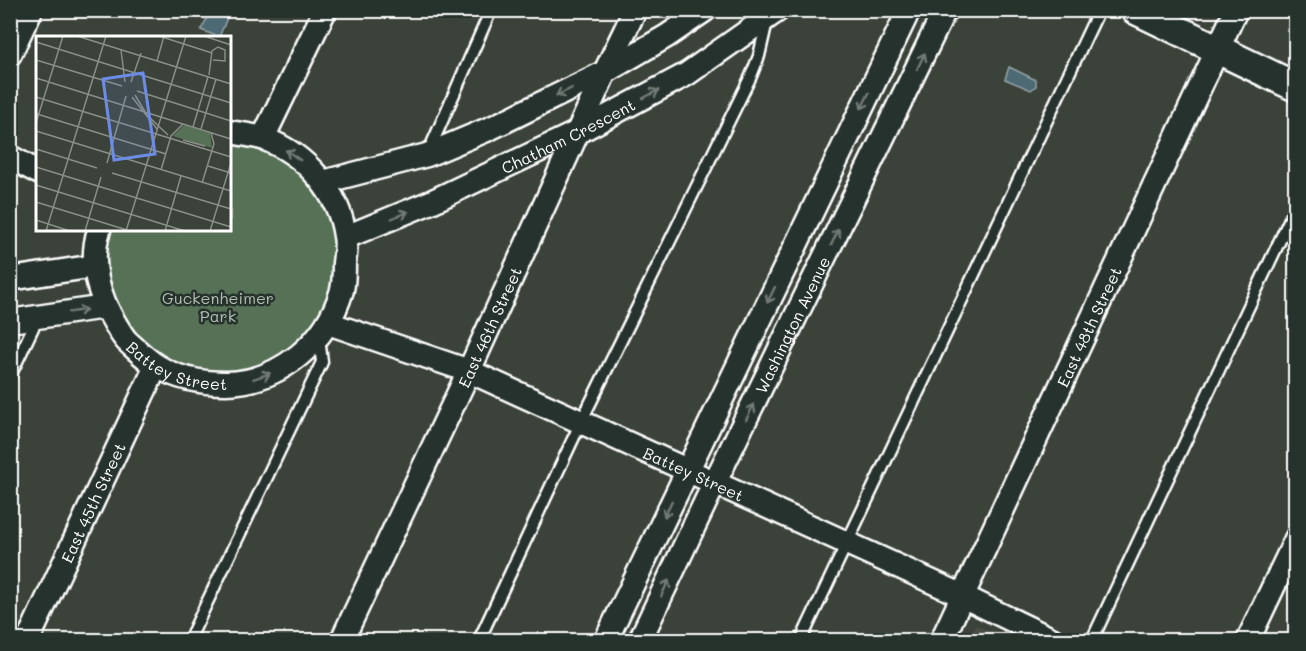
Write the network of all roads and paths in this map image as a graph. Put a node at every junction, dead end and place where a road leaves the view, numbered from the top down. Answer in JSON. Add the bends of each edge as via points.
{"nodes":[{"id":1,"x":31,"y":10,"type":"edge"},
{"id":2,"x":325,"y":10,"type":"edge"},
{"id":3,"x":491,"y":10,"type":"edge"},
{"id":4,"x":635,"y":10,"type":"edge"},
{"id":5,"x":705,"y":10,"type":"edge"},
{"id":6,"x":909,"y":10,"type":"edge"},
{"id":7,"x":945,"y":10,"type":"edge"},
{"id":8,"x":1100,"y":10,"type":"edge"},
{"id":9,"x":1136,"y":10,"type":"edge"},
{"id":10,"x":1236,"y":10,"type":"edge"},
{"id":11,"x":773,"y":14,"type":"edge"},
{"id":12,"x":1217,"y":50,"type":"junction"},
{"id":13,"x":10,"y":54,"type":"edge"},
{"id":14,"x":605,"y":72,"type":"junction"},
{"id":15,"x":1296,"y":87,"type":"edge"},
{"id":16,"x":231,"y":132,"type":"edge"},
{"id":17,"x":578,"y":132,"type":"junction"},
{"id":18,"x":263,"y":138,"type":"junction"},
{"id":19,"x":427,"y":155,"type":"junction"},
{"id":20,"x":10,"y":157,"type":"edge"},
{"id":21,"x":36,"y":171,"type":"edge"},
{"id":22,"x":323,"y":182,"type":"junction"},
{"id":23,"x":1296,"y":206,"type":"edge"},
{"id":24,"x":99,"y":231,"type":"edge"},
{"id":25,"x":346,"y":237,"type":"junction"},
{"id":26,"x":95,"y":266,"type":"junction"},
{"id":27,"x":10,"y":279,"type":"edge"},
{"id":28,"x":105,"y":307,"type":"junction"},
{"id":29,"x":38,"y":317,"type":"junction"},
{"id":30,"x":10,"y":321,"type":"edge"},
{"id":31,"x":324,"y":330,"type":"junction"},
{"id":32,"x":156,"y":366,"type":"junction"},
{"id":33,"x":469,"y":371,"type":"junction"},
{"id":34,"x":10,"y":376,"type":"edge"},
{"id":35,"x":580,"y":422,"type":"junction"},
{"id":36,"x":686,"y":471,"type":"junction"},
{"id":37,"x":714,"y":484,"type":"junction"},
{"id":38,"x":1296,"y":539,"type":"edge"},
{"id":39,"x":846,"y":543,"type":"junction"},
{"id":40,"x":963,"y":596,"type":"junction"},
{"id":41,"x":28,"y":640,"type":"edge"},
{"id":42,"x":189,"y":640,"type":"edge"},
{"id":43,"x":342,"y":640,"type":"edge"},
{"id":44,"x":479,"y":640,"type":"edge"},
{"id":45,"x":606,"y":640,"type":"edge"},
{"id":46,"x":640,"y":640,"type":"edge"},
{"id":47,"x":801,"y":640,"type":"edge"},
{"id":48,"x":942,"y":640,"type":"edge"},
{"id":49,"x":1053,"y":640,"type":"edge"},
{"id":50,"x":1092,"y":640,"type":"edge"},
{"id":51,"x":1248,"y":640,"type":"edge"}],
"edges":[{"from":1,"to":13,"type":"street"},
{"from":2,"to":18,"type":"street"},
{"from":3,"to":19,"type":"lane"},
{"from":4,"to":14,"type":"street","name":"East 46th Street"},
{"from":5,"to":14,"type":"street"},
{"from":6,"to":36,"type":"street","name":"Washington Avenue","one_way":true},
{"from":37,"to":7,"type":"street","name":"Washington Avenue","one_way":true},
{"from":8,"to":39,"type":"lane"},
{"from":9,"to":12,"type":"street"},
{"from":10,"to":12,"type":"street","name":"East 48th Street"},
{"from":17,"to":11,"type":"street","name":"Chatham Crescent","one_way":true,"via":[[687,74]]},
{"from":11,"to":35,"type":"lane","via":[[751,76]]},
{"from":12,"to":15,"type":"street"},
{"from":12,"to":40,"type":"street","name":"East 48th Street"},
{"from":14,"to":17,"type":"street","name":"East 46th Street"},
{"from":14,"to":19,"type":"street","one_way":true},
{"from":16,"to":18,"type":"street","name":"Battey Street"},
{"from":25,"to":17,"type":"street","name":"Chatham Crescent","one_way":true,"via":[[431,202]]},
{"from":17,"to":33,"type":"street","name":"East 46th Street"},
{"from":22,"to":18,"type":"street","name":"Battey Street","one_way":true,"via":[[303,162]]},
{"from":19,"to":22,"type":"street"},
{"from":20,"to":21,"type":"street"},
{"from":22,"to":25,"type":"street","name":"Battey Street"},
{"from":23,"to":50,"type":"lane"},
{"from":24,"to":26,"type":"street","name":"Battey Street"},
{"from":25,"to":31,"type":"street","name":"Battey Street","via":[[343,289]]},
{"from":26,"to":27,"type":"street"},
{"from":26,"to":28,"type":"street","name":"Battey Street"},
{"from":29,"to":28,"type":"street","one_way":true},
{"from":28,"to":32,"type":"street","name":"Battey Street","via":[[126,340]]},
{"from":29,"to":30,"type":"street"},
{"from":29,"to":34,"type":"lane"},
{"from":32,"to":31,"type":"street","name":"Battey Street","one_way":true,"via":[[181,378],[237,383],[265,376],[290,363]]},
{"from":31,"to":33,"type":"street","name":"Battey Street"},
{"from":31,"to":42,"type":"lane","via":[[322,362]]},
{"from":32,"to":41,"type":"street","name":"East 45th Street"},
{"from":33,"to":35,"type":"street","name":"Battey Street"},
{"from":33,"to":43,"type":"street","name":"East 46th Street"},
{"from":35,"to":36,"type":"street","name":"Battey Street"},
{"from":35,"to":44,"type":"lane"},
{"from":36,"to":37,"type":"street","name":"Battey Street"},
{"from":36,"to":45,"type":"street","name":"Washington Avenue","one_way":true},
{"from":37,"to":39,"type":"street","name":"Battey Street"},
{"from":46,"to":37,"type":"street","name":"Washington Avenue","one_way":true},
{"from":38,"to":51,"type":"street"},
{"from":39,"to":40,"type":"street","name":"Battey Street"},
{"from":39,"to":47,"type":"lane"},
{"from":40,"to":48,"type":"street","name":"East 48th Street"},
{"from":40,"to":49,"type":"street","name":"Battey Street"}]}
